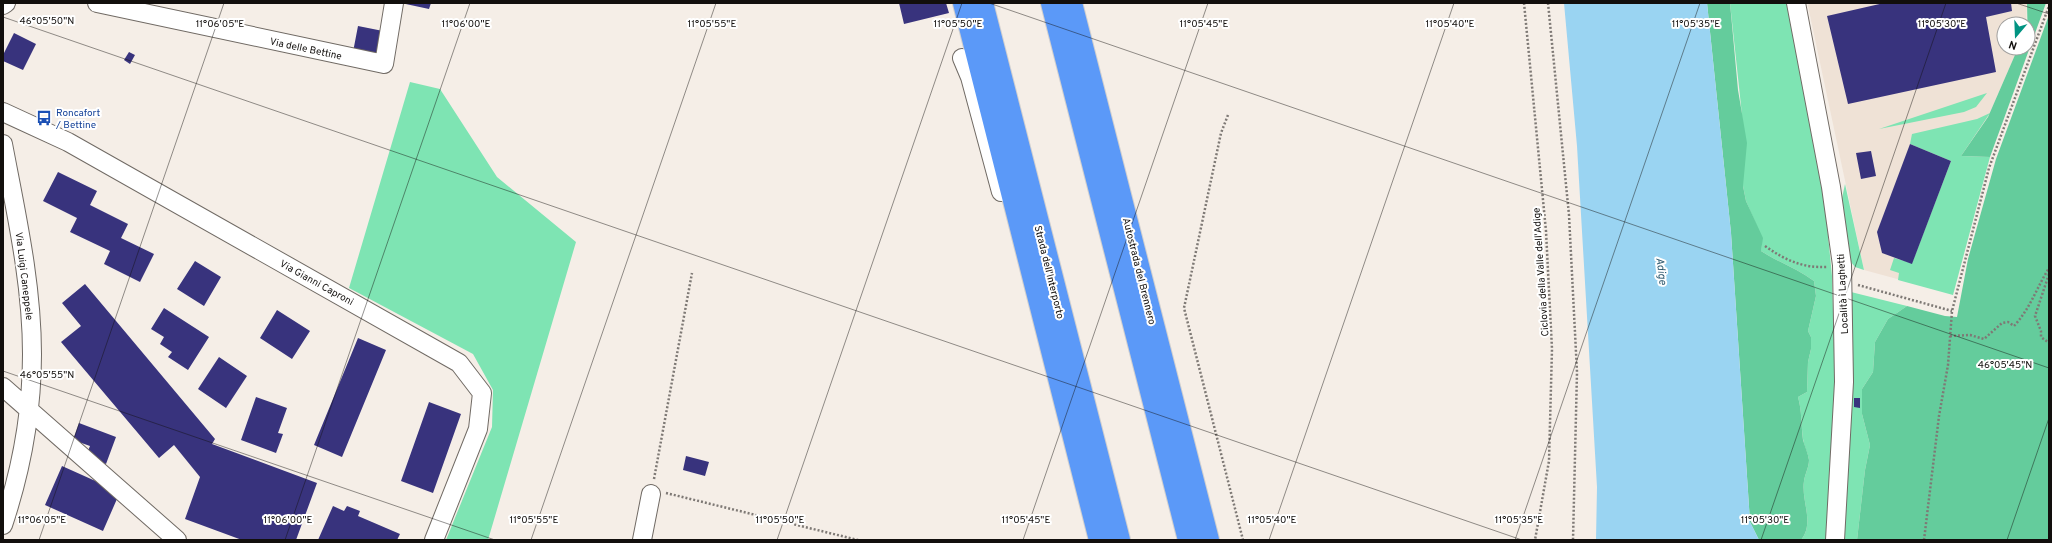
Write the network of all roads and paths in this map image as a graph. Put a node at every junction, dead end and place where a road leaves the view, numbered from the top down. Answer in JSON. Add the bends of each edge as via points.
{"nodes":[{"id":1,"x":6,"y":3,"type":"edge"},
{"id":2,"x":97,"y":3,"type":"edge"},
{"id":3,"x":394,"y":3,"type":"edge"},
{"id":4,"x":964,"y":3,"type":"edge"},
{"id":5,"x":982,"y":3,"type":"edge"},
{"id":6,"x":1052,"y":3,"type":"edge"},
{"id":7,"x":1071,"y":3,"type":"edge"},
{"id":8,"x":1524,"y":3,"type":"edge"},
{"id":9,"x":1548,"y":3,"type":"edge"},
{"id":10,"x":1796,"y":3,"type":"edge"},
{"id":11,"x":3,"y":5,"type":"edge"},
{"id":12,"x":2049,"y":6,"type":"edge"},
{"id":13,"x":962,"y":58,"type":"dead end"},
{"id":14,"x":3,"y":112,"type":"edge"},
{"id":15,"x":1228,"y":115,"type":"dead end"},
{"id":16,"x":3,"y":144,"type":"edge"},
{"id":17,"x":1024,"y":234,"type":"junction"},
{"id":18,"x":1766,"y":246,"type":"dead end"},
{"id":19,"x":2049,"y":268,"type":"edge"},
{"id":20,"x":692,"y":273,"type":"dead end"},
{"id":21,"x":1842,"y":273,"type":"junction"},
{"id":22,"x":2049,"y":274,"type":"edge"},
{"id":23,"x":1952,"y":311,"type":"junction"},
{"id":24,"x":1950,"y":336,"type":"junction"},
{"id":25,"x":2049,"y":343,"type":"edge"},
{"id":26,"x":3,"y":388,"type":"edge"},
{"id":27,"x":28,"y":410,"type":"junction"},
{"id":28,"x":1096,"y":453,"type":"junction"},
{"id":29,"x":651,"y":494,"type":"junction"},
{"id":30,"x":3,"y":524,"type":"edge"},
{"id":31,"x":177,"y":540,"type":"edge"},
{"id":32,"x":434,"y":540,"type":"edge"},
{"id":33,"x":642,"y":540,"type":"edge"},
{"id":34,"x":858,"y":540,"type":"edge"},
{"id":35,"x":1100,"y":540,"type":"edge"},
{"id":36,"x":1119,"y":540,"type":"edge"},
{"id":37,"x":1133,"y":540,"type":"edge"},
{"id":38,"x":1189,"y":540,"type":"edge"},
{"id":39,"x":1208,"y":540,"type":"edge"},
{"id":40,"x":1243,"y":540,"type":"edge"},
{"id":41,"x":1535,"y":540,"type":"edge"},
{"id":42,"x":1573,"y":540,"type":"edge"},
{"id":43,"x":1835,"y":540,"type":"edge"},
{"id":44,"x":1924,"y":540,"type":"edge"}],
"edges":[{"from":1,"to":11,"type":"street"},
{"from":2,"to":3,"type":"street","name":"Via delle Bettine","via":[[384,64]]},
{"from":4,"to":17,"type":"highway","name":"Strada dell'Interporto"},
{"from":5,"to":28,"type":"highway","name":"Strada dell'Interporto"},
{"from":6,"to":38,"type":"highway","name":"Autostrada del Brennero"},
{"from":7,"to":39,"type":"highway","name":"Autostrada del Brennero"},
{"from":8,"to":41,"type":"path","name":"Ciclovia della Valle dell'Adige","via":[[1546,231],[1552,349],[1549,461]]},
{"from":9,"to":42,"type":"path","via":[[1569,215],[1577,372]]},
{"from":10,"to":21,"type":"street","name":"Località i Laghetti","via":[[1831,187]]},
{"from":12,"to":23,"type":"path","via":[[1989,168]]},
{"from":13,"to":17,"type":"street","via":[[970,77],[1003,200]]},
{"from":14,"to":32,"type":"street","name":"Via Gianni Caproni","via":[[68,142],[458,363],[482,393],[478,429]]},
{"from":15,"to":40,"type":"path","via":[[1221,133],[1184,308]]},
{"from":16,"to":27,"type":"street","name":"Via Luigi Caneppele","via":[[23,248],[31,323],[32,356]]},
{"from":17,"to":35,"type":"highway","name":"Strada dell'Interporto"},
{"from":18,"to":21,"type":"path","via":[[1798,265]]},
{"from":19,"to":24,"type":"path","via":[[2037,286],[2035,296],[2014,326],[2008,322],[2002,323],[1984,339],[1970,335]]},
{"from":20,"to":29,"type":"path"},
{"from":21,"to":23,"type":"path"},
{"from":21,"to":43,"type":"street","name":"Località i Laghetti","via":[[1844,382]]},
{"from":22,"to":25,"type":"path","via":[[2035,316],[2041,337]]},
{"from":23,"to":24,"type":"path"},
{"from":24,"to":44,"type":"path"},
{"from":26,"to":27,"type":"street"},
{"from":27,"to":30,"type":"street","name":"Via Luigi Caneppele","via":[[20,462]]},
{"from":27,"to":31,"type":"street"},
{"from":28,"to":36,"type":"highway","name":"Strada dell'Interporto"},
{"from":28,"to":37,"type":"highway"},
{"from":29,"to":33,"type":"street"},
{"from":29,"to":34,"type":"path","via":[[667,493]]}]}
